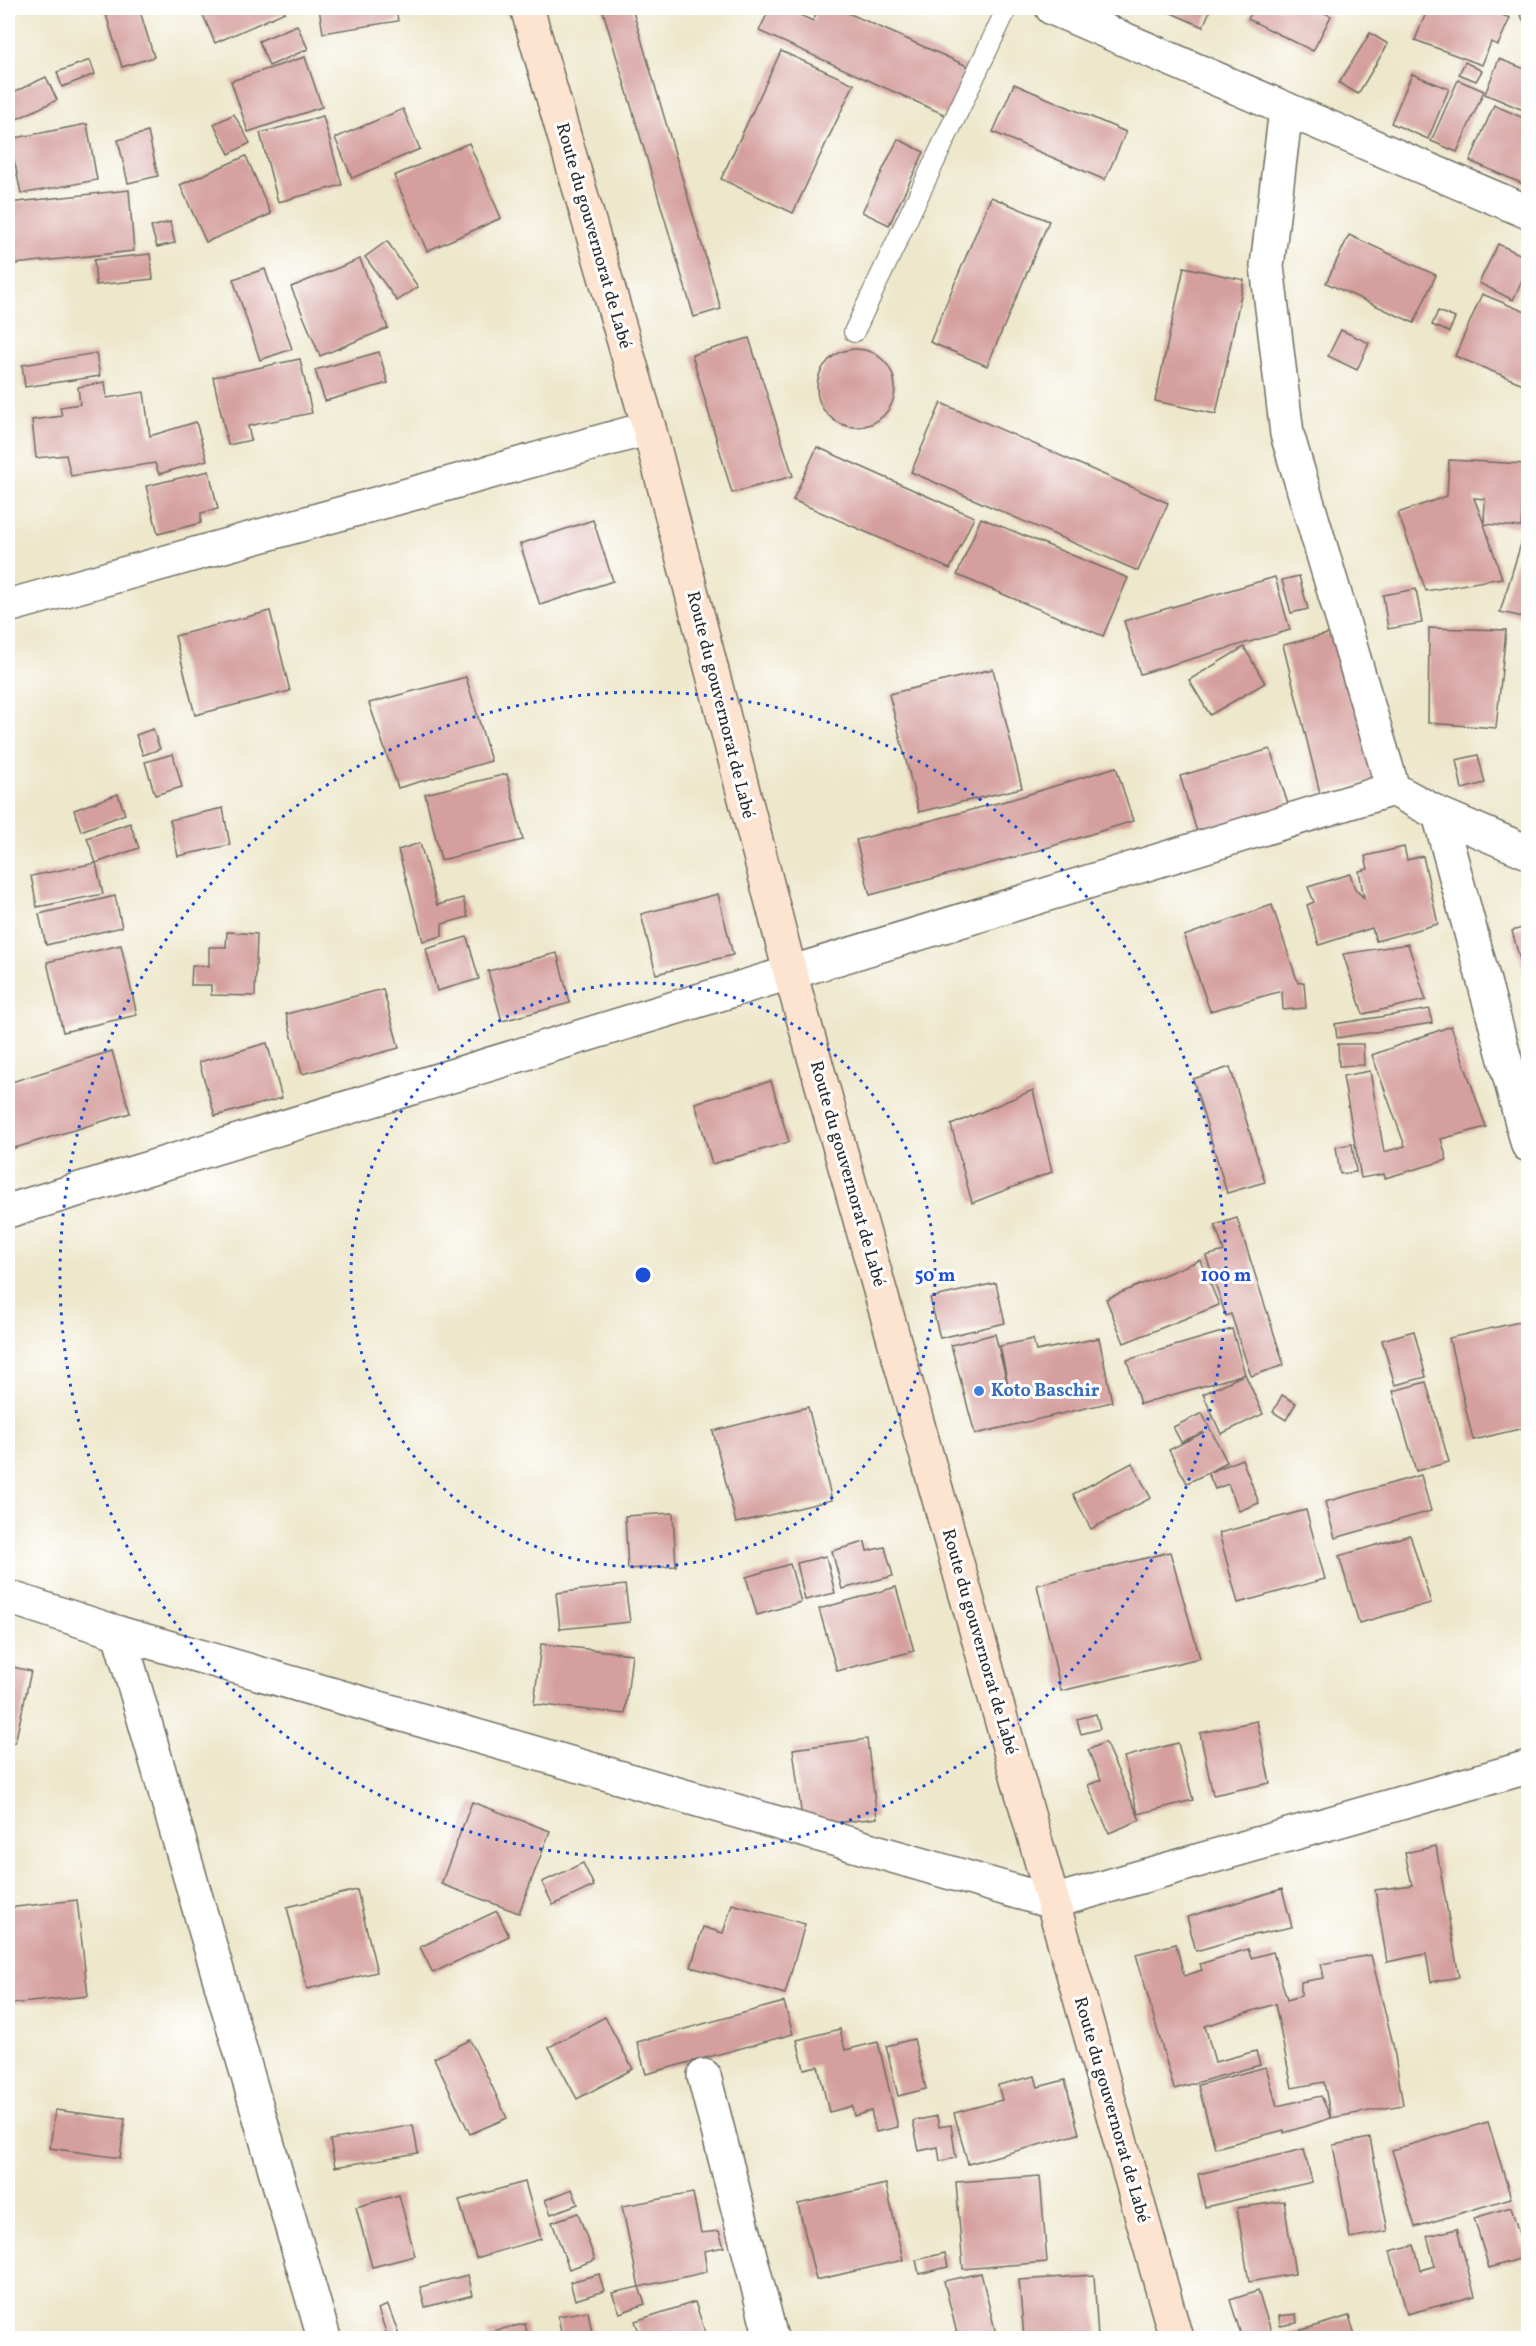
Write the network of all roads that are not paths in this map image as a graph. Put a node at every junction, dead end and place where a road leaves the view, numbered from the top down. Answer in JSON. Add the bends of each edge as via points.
{"nodes":[{"id":1,"x":526,"y":8,"type":"edge"},
{"id":2,"x":1007,"y":8,"type":"edge"},
{"id":3,"x":1052,"y":8,"type":"edge"},
{"id":4,"x":1286,"y":109,"type":"junction"},
{"id":5,"x":1528,"y":212,"type":"edge"},
{"id":6,"x":854,"y":332,"type":"dead end"},
{"id":7,"x":649,"y":428,"type":"junction"},
{"id":8,"x":8,"y":606,"type":"edge"},
{"id":9,"x":1393,"y":789,"type":"junction"},
{"id":10,"x":1439,"y":814,"type":"junction"},
{"id":11,"x":1528,"y":852,"type":"edge"},
{"id":12,"x":789,"y":972,"type":"junction"},
{"id":13,"x":1528,"y":1144,"type":"edge"},
{"id":14,"x":8,"y":1211,"type":"edge"},
{"id":15,"x":8,"y":1597,"type":"edge"},
{"id":16,"x":119,"y":1633,"type":"junction"},
{"id":17,"x":1528,"y":1767,"type":"edge"},
{"id":18,"x":1053,"y":1902,"type":"junction"},
{"id":19,"x":704,"y":2076,"type":"dead end"},
{"id":20,"x":324,"y":2338,"type":"edge"},
{"id":21,"x":771,"y":2338,"type":"edge"},
{"id":22,"x":1176,"y":2338,"type":"edge"}],
"edges":[{"from":1,"to":7,"type":"street","name":"Route du gouvernorat de Labé"},
{"from":2,"to":6,"type":"lane"},
{"from":3,"to":4,"type":"street"},
{"from":4,"to":5,"type":"street"},
{"from":4,"to":9,"type":"street","via":[[1267,266],[1287,434]]},
{"from":7,"to":8,"type":"street"},
{"from":7,"to":12,"type":"street","name":"Route du gouvernorat de Labé"},
{"from":9,"to":10,"type":"street"},
{"from":9,"to":12,"type":"street"},
{"from":10,"to":11,"type":"street"},
{"from":10,"to":13,"type":"street"},
{"from":12,"to":14,"type":"street"},
{"from":12,"to":18,"type":"street","name":"Route du gouvernorat de Labé"},
{"from":15,"to":16,"type":"street"},
{"from":16,"to":18,"type":"street"},
{"from":16,"to":20,"type":"street"},
{"from":17,"to":18,"type":"street"},
{"from":18,"to":22,"type":"street","name":"Route du gouvernorat de Labé"},
{"from":19,"to":21,"type":"street"}]}
